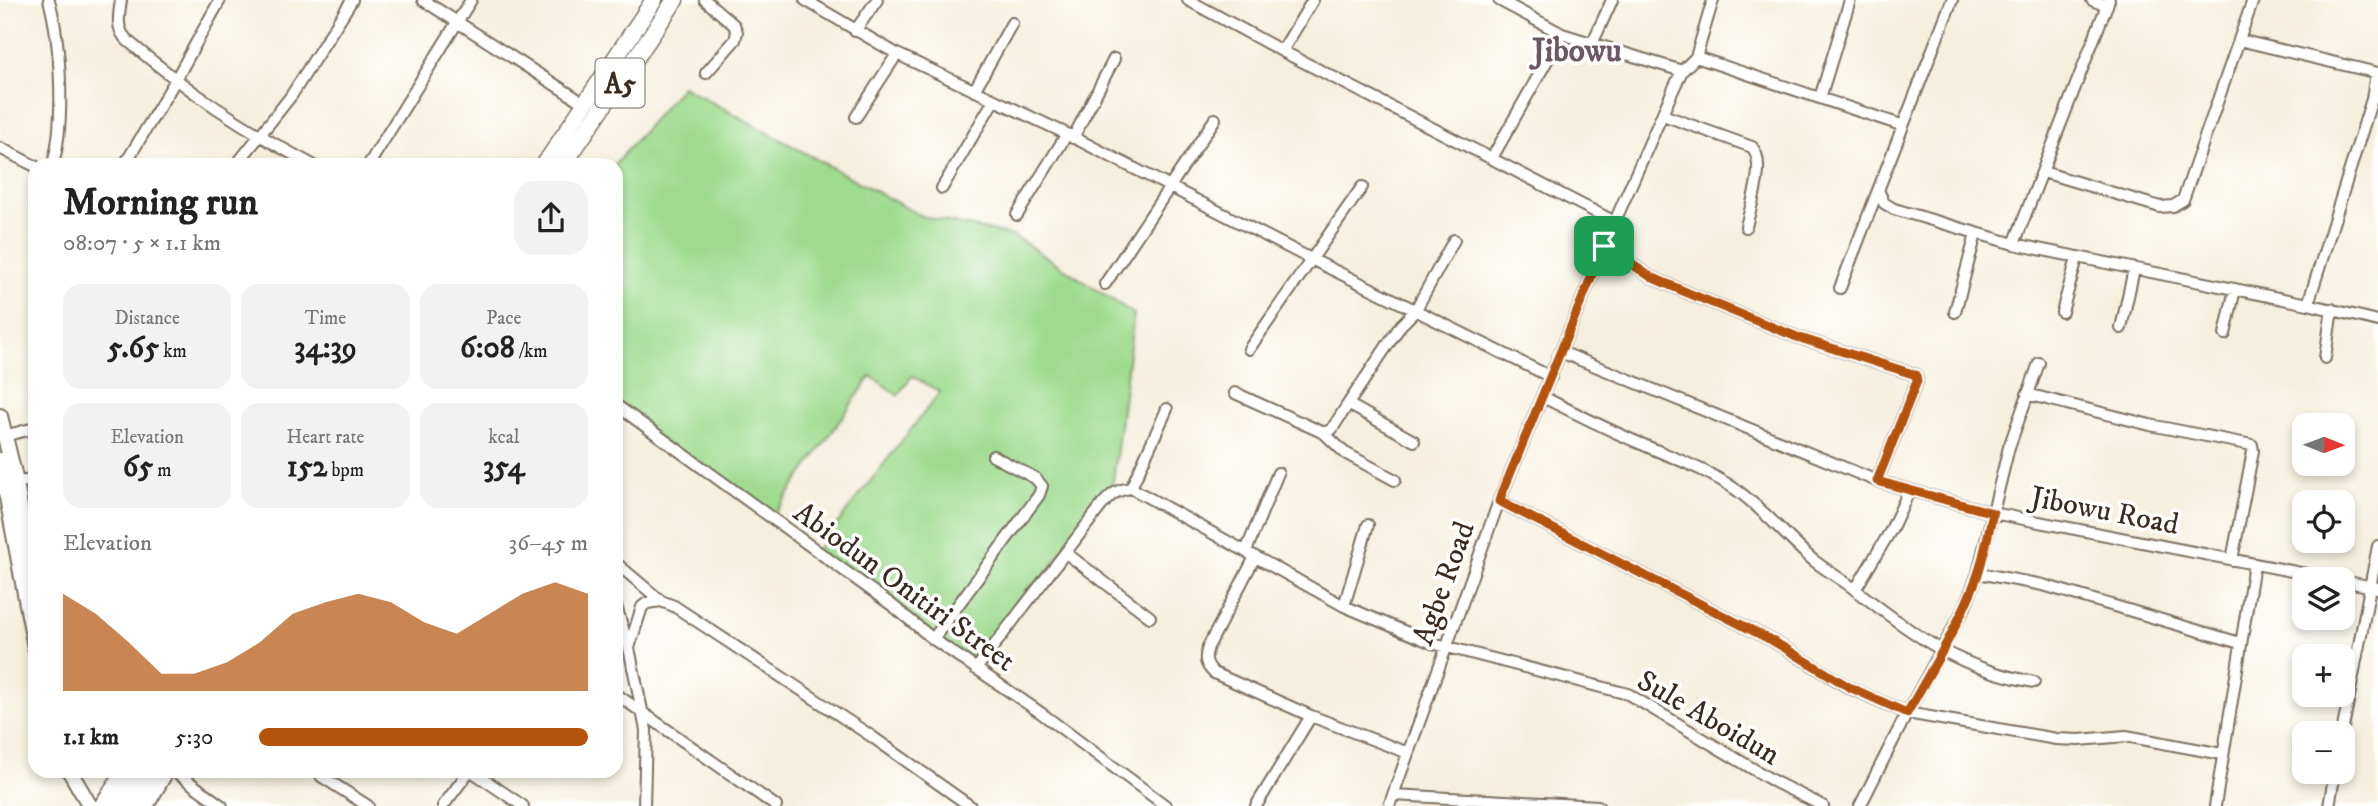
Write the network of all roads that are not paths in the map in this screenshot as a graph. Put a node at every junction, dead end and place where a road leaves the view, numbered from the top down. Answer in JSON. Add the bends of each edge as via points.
{"nodes":[{"id":1,"x":49,"y":0,"type":"edge"},
{"id":2,"x":121,"y":0,"type":"edge"},
{"id":3,"x":220,"y":0,"type":"edge"},
{"id":4,"x":352,"y":0,"type":"edge"},
{"id":5,"x":423,"y":0,"type":"edge"},
{"id":6,"x":471,"y":0,"type":"edge"},
{"id":7,"x":654,"y":0,"type":"edge"},
{"id":8,"x":675,"y":0,"type":"edge"},
{"id":9,"x":705,"y":0,"type":"edge"},
{"id":10,"x":805,"y":0,"type":"edge"},
{"id":11,"x":877,"y":0,"type":"edge"},
{"id":12,"x":1188,"y":0,"type":"edge"},
{"id":13,"x":1314,"y":0,"type":"edge"},
{"id":14,"x":1499,"y":0,"type":"edge"},
{"id":15,"x":1612,"y":0,"type":"edge"},
{"id":16,"x":1713,"y":0,"type":"edge"},
{"id":17,"x":1850,"y":0,"type":"edge"},
{"id":18,"x":1952,"y":0,"type":"edge"},
{"id":19,"x":2092,"y":0,"type":"edge"},
{"id":20,"x":2253,"y":0,"type":"edge"},
{"id":21,"x":2108,"y":3,"type":"edge"},
{"id":22,"x":457,"y":22,"type":"junction"},
{"id":23,"x":1012,"y":23,"type":"dead end"},
{"id":24,"x":855,"y":32,"type":"junction"},
{"id":25,"x":1562,"y":33,"type":"junction"},
{"id":26,"x":2239,"y":40,"type":"junction"},
{"id":27,"x":1592,"y":44,"type":"junction"},
{"id":28,"x":1282,"y":51,"type":"junction"},
{"id":29,"x":897,"y":54,"type":"junction"},
{"id":30,"x":1696,"y":57,"type":"junction"},
{"id":31,"x":1114,"y":59,"type":"dead end"},
{"id":32,"x":1682,"y":71,"type":"junction"},
{"id":33,"x":706,"y":73,"type":"dead end"},
{"id":34,"x":2377,"y":73,"type":"edge"},
{"id":35,"x":176,"y":81,"type":"junction"},
{"id":36,"x":974,"y":91,"type":"junction"},
{"id":37,"x":1820,"y":98,"type":"junction"},
{"id":38,"x":994,"y":100,"type":"junction"},
{"id":39,"x":585,"y":104,"type":"junction"},
{"id":40,"x":1663,"y":115,"type":"junction"},
{"id":41,"x":856,"y":117,"type":"dead end"},
{"id":42,"x":1215,"y":119,"type":"dead end"},
{"id":43,"x":1901,"y":125,"type":"junction"},
{"id":44,"x":258,"y":136,"type":"junction"},
{"id":45,"x":1070,"y":136,"type":"junction"},
{"id":46,"x":0,"y":148,"type":"edge"},
{"id":47,"x":55,"y":158,"type":"edge"},
{"id":48,"x":129,"y":158,"type":"edge"},
{"id":49,"x":242,"y":158,"type":"edge"},
{"id":50,"x":300,"y":158,"type":"edge"},
{"id":51,"x":373,"y":158,"type":"edge"},
{"id":52,"x":549,"y":158,"type":"edge"},
{"id":53,"x":568,"y":158,"type":"edge"},
{"id":54,"x":1492,"y":158,"type":"junction"},
{"id":55,"x":28,"y":162,"type":"edge"},
{"id":56,"x":2043,"y":172,"type":"junction"},
{"id":57,"x":1168,"y":186,"type":"junction"},
{"id":58,"x":1362,"y":187,"type":"dead end"},
{"id":59,"x":942,"y":188,"type":"dead end"},
{"id":60,"x":1878,"y":190,"type":"junction"},
{"id":61,"x":1017,"y":215,"type":"dead end"},
{"id":62,"x":1615,"y":222,"type":"junction"},
{"id":63,"x":1746,"y":227,"type":"dead end"},
{"id":64,"x":1976,"y":234,"type":"junction"},
{"id":65,"x":1454,"y":240,"type":"dead end"},
{"id":66,"x":2014,"y":244,"type":"junction"},
{"id":67,"x":1604,"y":246,"type":"junction"},
{"id":68,"x":2077,"y":258,"type":"junction"},
{"id":69,"x":1311,"y":259,"type":"junction"},
{"id":70,"x":2134,"y":269,"type":"junction"},
{"id":71,"x":1105,"y":284,"type":"dead end"},
{"id":72,"x":1840,"y":288,"type":"dead end"},
{"id":73,"x":2235,"y":289,"type":"junction"},
{"id":74,"x":2308,"y":304,"type":"junction"},
{"id":75,"x":2332,"y":309,"type":"junction"},
{"id":76,"x":1415,"y":311,"type":"junction"},
{"id":77,"x":1955,"y":312,"type":"dead end"},
{"id":78,"x":2062,"y":312,"type":"dead end"},
{"id":79,"x":2378,"y":321,"type":"edge"},
{"id":80,"x":2121,"y":328,"type":"dead end"},
{"id":81,"x":2225,"y":334,"type":"dead end"},
{"id":82,"x":1250,"y":348,"type":"dead end"},
{"id":83,"x":1561,"y":352,"type":"junction"},
{"id":84,"x":2325,"y":358,"type":"dead end"},
{"id":85,"x":2039,"y":363,"type":"dead end"},
{"id":86,"x":1550,"y":377,"type":"junction"},
{"id":87,"x":1235,"y":393,"type":"dead end"},
{"id":88,"x":2027,"y":394,"type":"junction"},
{"id":89,"x":1543,"y":397,"type":"junction"},
{"id":90,"x":1348,"y":404,"type":"junction"},
{"id":91,"x":1167,"y":409,"type":"dead end"},
{"id":92,"x":623,"y":410,"type":"edge"},
{"id":93,"x":0,"y":416,"type":"edge"},
{"id":94,"x":28,"y":430,"type":"edge"},
{"id":95,"x":1324,"y":433,"type":"junction"},
{"id":96,"x":5,"y":436,"type":"junction"},
{"id":97,"x":1414,"y":441,"type":"dead end"},
{"id":98,"x":993,"y":456,"type":"dead end"},
{"id":99,"x":0,"y":460,"type":"edge"},
{"id":100,"x":1278,"y":473,"type":"dead end"},
{"id":101,"x":1395,"y":480,"type":"dead end"},
{"id":102,"x":28,"y":481,"type":"edge"},
{"id":103,"x":1877,"y":481,"type":"junction"},
{"id":104,"x":16,"y":482,"type":"junction"},
{"id":105,"x":1131,"y":488,"type":"junction"},
{"id":106,"x":1909,"y":491,"type":"junction"},
{"id":107,"x":1499,"y":501,"type":"junction"},
{"id":108,"x":1993,"y":513,"type":"junction"},
{"id":109,"x":1368,"y":525,"type":"dead end"},
{"id":110,"x":2378,"y":546,"type":"edge"},
{"id":111,"x":1066,"y":553,"type":"junction"},
{"id":112,"x":1251,"y":554,"type":"junction"},
{"id":113,"x":28,"y":555,"type":"edge"},
{"id":114,"x":2232,"y":560,"type":"junction"},
{"id":115,"x":2254,"y":564,"type":"junction"},
{"id":116,"x":623,"y":569,"type":"edge"},
{"id":117,"x":2292,"y":571,"type":"edge"},
{"id":118,"x":1978,"y":573,"type":"junction"},
{"id":119,"x":2355,"y":583,"type":"edge"},
{"id":120,"x":2374,"y":587,"type":"edge"},
{"id":121,"x":1855,"y":590,"type":"junction"},
{"id":122,"x":661,"y":601,"type":"junction"},
{"id":123,"x":1344,"y":606,"type":"junction"},
{"id":124,"x":28,"y":610,"type":"edge"},
{"id":125,"x":1150,"y":617,"type":"dead end"},
{"id":126,"x":623,"y":629,"type":"edge"},
{"id":127,"x":933,"y":639,"type":"junction"},
{"id":128,"x":2241,"y":643,"type":"junction"},
{"id":129,"x":629,"y":648,"type":"junction"},
{"id":130,"x":1446,"y":648,"type":"junction"},
{"id":131,"x":1943,"y":651,"type":"junction"},
{"id":132,"x":976,"y":669,"type":"junction"},
{"id":133,"x":2034,"y":682,"type":"dead end"},
{"id":134,"x":623,"y":699,"type":"edge"},
{"id":135,"x":642,"y":712,"type":"junction"},
{"id":136,"x":1907,"y":713,"type":"junction"},
{"id":137,"x":1311,"y":716,"type":"junction"},
{"id":138,"x":2345,"y":721,"type":"edge"},
{"id":139,"x":1408,"y":753,"type":"junction"},
{"id":140,"x":2222,"y":754,"type":"junction"},
{"id":141,"x":71,"y":778,"type":"edge"},
{"id":142,"x":72,"y":778,"type":"edge"},
{"id":143,"x":120,"y":778,"type":"edge"},
{"id":144,"x":136,"y":778,"type":"edge"},
{"id":145,"x":151,"y":778,"type":"edge"},
{"id":146,"x":162,"y":778,"type":"edge"},
{"id":147,"x":184,"y":778,"type":"edge"},
{"id":148,"x":331,"y":778,"type":"edge"},
{"id":149,"x":464,"y":778,"type":"edge"},
{"id":150,"x":482,"y":778,"type":"edge"},
{"id":151,"x":2333,"y":784,"type":"edge"},
{"id":152,"x":1391,"y":801,"type":"edge"},
{"id":153,"x":84,"y":806,"type":"edge"},
{"id":154,"x":90,"y":806,"type":"edge"},
{"id":155,"x":101,"y":806,"type":"edge"},
{"id":156,"x":117,"y":806,"type":"edge"},
{"id":157,"x":132,"y":806,"type":"edge"},
{"id":158,"x":146,"y":806,"type":"edge"},
{"id":159,"x":222,"y":806,"type":"edge"},
{"id":160,"x":368,"y":806,"type":"edge"},
{"id":161,"x":443,"y":806,"type":"edge"},
{"id":162,"x":523,"y":806,"type":"edge"},
{"id":163,"x":644,"y":806,"type":"edge"},
{"id":164,"x":776,"y":806,"type":"edge"},
{"id":165,"x":970,"y":806,"type":"edge"},
{"id":166,"x":1166,"y":806,"type":"edge"},
{"id":167,"x":1256,"y":806,"type":"edge"},
{"id":168,"x":1598,"y":806,"type":"edge"},
{"id":169,"x":1823,"y":806,"type":"edge"},
{"id":170,"x":1860,"y":806,"type":"edge"},
{"id":171,"x":2215,"y":806,"type":"edge"},
{"id":172,"x":2329,"y":806,"type":"edge"}],
"edges":[{"from":1,"to":47,"type":"street","via":[[60,113]]},
{"from":2,"to":35,"type":"street","via":[[121,35]]},
{"from":3,"to":35,"type":"street"},
{"from":4,"to":44,"type":"street","via":[[291,96]]},
{"from":5,"to":22,"type":"street"},
{"from":6,"to":22,"type":"street"},
{"from":7,"to":39,"type":"highway","number":"A5"},
{"from":8,"to":53,"type":"highway","number":"A5"},
{"from":9,"to":33,"type":"street","via":[[737,32]]},
{"from":10,"to":24,"type":"street"},
{"from":11,"to":24,"type":"street"},
{"from":12,"to":28,"type":"street"},
{"from":13,"to":28,"type":"street"},
{"from":14,"to":25,"type":"street"},
{"from":15,"to":27,"type":"street"},
{"from":16,"to":30,"type":"street"},
{"from":17,"to":37,"type":"street"},
{"from":18,"to":43,"type":"street"},
{"from":19,"to":21,"type":"street"},
{"from":20,"to":26,"type":"street"},
{"from":21,"to":56,"type":"street"},
{"from":22,"to":39,"type":"street"},
{"from":22,"to":51,"type":"street"},
{"from":23,"to":36,"type":"street"},
{"from":24,"to":29,"type":"street"},
{"from":25,"to":27,"type":"street"},
{"from":25,"to":54,"type":"street"},
{"from":26,"to":34,"type":"street"},
{"from":26,"to":56,"type":"street","via":[[2183,200],[2160,207]]},
{"from":27,"to":32,"type":"street"},
{"from":28,"to":54,"type":"street"},
{"from":29,"to":36,"type":"street"},
{"from":29,"to":41,"type":"street"},
{"from":30,"to":32,"type":"street"},
{"from":30,"to":37,"type":"street"},
{"from":31,"to":45,"type":"street"},
{"from":32,"to":40,"type":"street","name":"Agbe Road"},
{"from":34,"to":74,"type":"street"},
{"from":35,"to":44,"type":"street"},
{"from":35,"to":48,"type":"street"},
{"from":36,"to":38,"type":"street"},
{"from":37,"to":43,"type":"street"},
{"from":38,"to":45,"type":"street"},
{"from":38,"to":59,"type":"street"},
{"from":39,"to":52,"type":"highway","number":"A5"},
{"from":40,"to":62,"type":"street","name":"Agbe Road"},
{"from":40,"to":63,"type":"street","via":[[1757,152],[1759,169]]},
{"from":42,"to":57,"type":"street"},
{"from":43,"to":60,"type":"street"},
{"from":44,"to":49,"type":"street"},
{"from":44,"to":50,"type":"street"},
{"from":45,"to":57,"type":"street"},
{"from":45,"to":61,"type":"street"},
{"from":46,"to":55,"type":"street"},
{"from":54,"to":62,"type":"street"},
{"from":56,"to":66,"type":"street"},
{"from":57,"to":69,"type":"street"},
{"from":57,"to":71,"type":"street"},
{"from":58,"to":69,"type":"street"},
{"from":60,"to":64,"type":"street","via":[[1884,203],[1894,209]]},
{"from":60,"to":72,"type":"street"},
{"from":62,"to":67,"type":"street","name":"Agbe Road"},
{"from":64,"to":66,"type":"street"},
{"from":64,"to":77,"type":"street"},
{"from":65,"to":76,"type":"street"},
{"from":66,"to":68,"type":"street"},
{"from":67,"to":83,"type":"street","name":"Agbe Road"},
{"from":67,"to":103,"type":"street","via":[[1651,277],[1688,293],[1797,337],[1916,375]]},
{"from":68,"to":70,"type":"street"},
{"from":68,"to":78,"type":"street"},
{"from":69,"to":76,"type":"street"},
{"from":69,"to":82,"type":"street"},
{"from":70,"to":73,"type":"street"},
{"from":70,"to":80,"type":"street"},
{"from":73,"to":74,"type":"street"},
{"from":73,"to":81,"type":"street"},
{"from":74,"to":75,"type":"street"},
{"from":75,"to":79,"type":"street"},
{"from":75,"to":84,"type":"street"},
{"from":76,"to":86,"type":"street"},
{"from":76,"to":90,"type":"street","via":[[1401,324]]},
{"from":83,"to":86,"type":"street","name":"Agbe Road"},
{"from":83,"to":103,"type":"street","name":"Jibowu Road"},
{"from":85,"to":88,"type":"street"},
{"from":86,"to":89,"type":"street","name":"Agbe Road"},
{"from":87,"to":95,"type":"street"},
{"from":88,"to":108,"type":"street"},
{"from":88,"to":114,"type":"street","via":[[2252,445]]},
{"from":89,"to":107,"type":"street","name":"Agbe Road"},
{"from":89,"to":121,"type":"street","via":[[1719,478],[1815,562]]},
{"from":90,"to":95,"type":"street","via":[[1332,429]]},
{"from":90,"to":97,"type":"street"},
{"from":91,"to":105,"type":"street"},
{"from":92,"to":127,"type":"street","name":"Abiodun Onitiri Street"},
{"from":93,"to":96,"type":"main road"},
{"from":94,"to":96,"type":"street"},
{"from":95,"to":101,"type":"street","via":[[1345,453]]},
{"from":96,"to":104,"type":"main road"},
{"from":98,"to":127,"type":"street","via":[[1035,478],[1042,485],[1039,495]]},
{"from":99,"to":124,"type":"main road"},
{"from":100,"to":112,"type":"street"},
{"from":102,"to":104,"type":"street"},
{"from":103,"to":106,"type":"street","name":"Jibowu Road"},
{"from":104,"to":113,"type":"main road"},
{"from":105,"to":111,"type":"street","via":[[1110,495]]},
{"from":105,"to":112,"type":"street","name":"Sule Aboidun"},
{"from":106,"to":108,"type":"street","name":"Jibowu Road"},
{"from":106,"to":121,"type":"street"},
{"from":107,"to":130,"type":"street","name":"Agbe Road"},
{"from":107,"to":136,"type":"street","via":[[1773,641],[1849,687]]},
{"from":108,"to":114,"type":"street","name":"Jibowu Road"},
{"from":108,"to":118,"type":"street"},
{"from":109,"to":123,"type":"street"},
{"from":110,"to":120,"type":"street"},
{"from":111,"to":125,"type":"street"},
{"from":111,"to":132,"type":"street"},
{"from":112,"to":123,"type":"street","name":"Sule Aboidun"},
{"from":112,"to":137,"type":"street","via":[[1208,647],[1206,665],[1214,673]]},
{"from":114,"to":115,"type":"street","name":"Jibowu Road"},
{"from":115,"to":117,"type":"street","name":"Jibowu Road"},
{"from":115,"to":128,"type":"street"},
{"from":116,"to":122,"type":"street"},
{"from":118,"to":128,"type":"street","via":[[2043,585]]},
{"from":118,"to":131,"type":"street"},
{"from":119,"to":120,"type":"street"},
{"from":120,"to":138,"type":"street"},
{"from":121,"to":131,"type":"street"},
{"from":122,"to":129,"type":"street","via":[[642,607]]},
{"from":122,"to":165,"type":"street","via":[[871,736]]},
{"from":123,"to":130,"type":"street","name":"Sule Aboidun"},
{"from":126,"to":129,"type":"street"},
{"from":127,"to":132,"type":"street","name":"Abiodun Onitiri Street"},
{"from":128,"to":140,"type":"street"},
{"from":129,"to":135,"type":"street"},
{"from":130,"to":139,"type":"street","name":"Agbe Road"},
{"from":130,"to":169,"type":"street","name":"Sule Aboidun","via":[[1628,694]]},
{"from":131,"to":133,"type":"street","via":[[1970,666]]},
{"from":131,"to":136,"type":"street"},
{"from":132,"to":166,"type":"street","name":"Abiodun Onitiri Street"},
{"from":134,"to":135,"type":"street"},
{"from":135,"to":163,"type":"street","via":[[646,730]]},
{"from":135,"to":164,"type":"street"},
{"from":136,"to":140,"type":"street","via":[[2056,739],[2126,736]]},
{"from":136,"to":170,"type":"street"},
{"from":137,"to":139,"type":"street"},
{"from":137,"to":167,"type":"street"},
{"from":139,"to":152,"type":"street","name":"Agbe Road"},
{"from":140,"to":171,"type":"street"},
{"from":141,"to":153,"type":"main road"},
{"from":142,"to":154,"type":"main road"},
{"from":143,"to":155,"type":"main road"},
{"from":144,"to":156,"type":"highway"},
{"from":145,"to":157,"type":"highway"},
{"from":146,"to":158,"type":"main road"},
{"from":147,"to":159,"type":"street"},
{"from":148,"to":160,"type":"street"},
{"from":149,"to":161,"type":"street"},
{"from":150,"to":162,"type":"street"},
{"from":151,"to":172,"type":"street"},
{"from":152,"to":168,"type":"street"}]}
